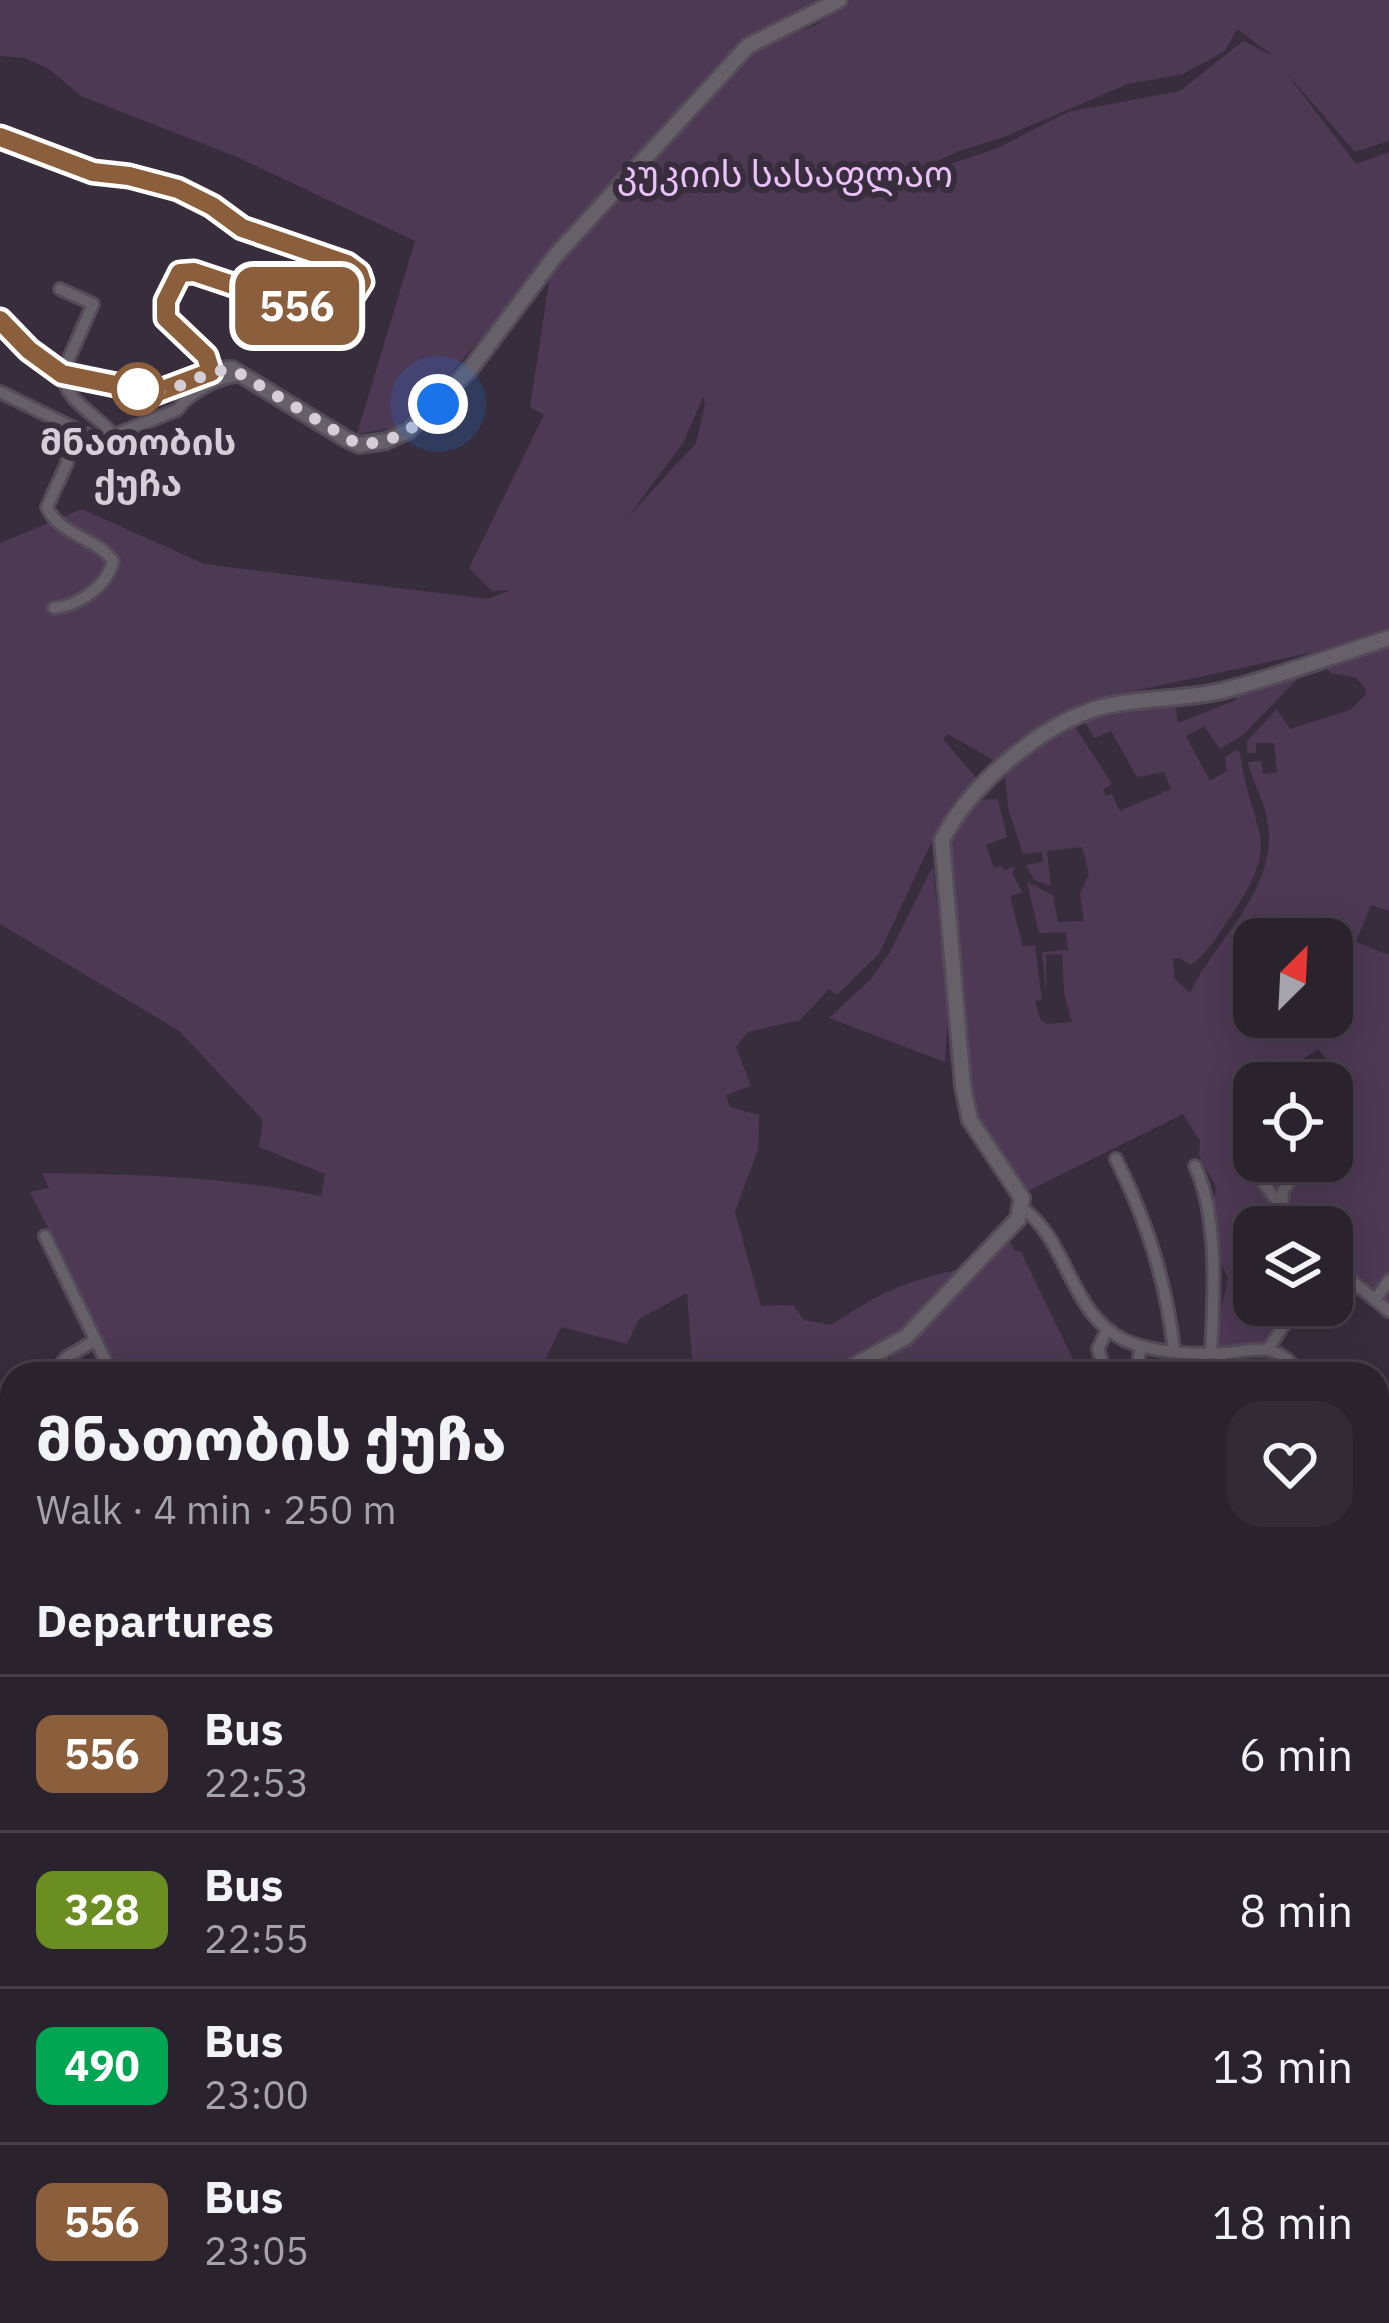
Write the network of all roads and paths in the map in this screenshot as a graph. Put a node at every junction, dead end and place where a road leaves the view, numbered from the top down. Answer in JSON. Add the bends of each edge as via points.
{"nodes":[{"id":1,"x":839,"y":0,"type":"edge"},
{"id":2,"x":0,"y":137,"type":"edge"},
{"id":3,"x":60,"y":289,"type":"dead end"},
{"id":4,"x":0,"y":320,"type":"edge"},
{"id":5,"x":62,"y":374,"type":"junction"},
{"id":6,"x":214,"y":377,"type":"junction"},
{"id":7,"x":0,"y":392,"type":"edge"},
{"id":8,"x":69,"y":427,"type":"junction"},
{"id":9,"x":115,"y":437,"type":"junction"},
{"id":10,"x":54,"y":608,"type":"dead end"},
{"id":11,"x":1389,"y":638,"type":"edge"},
{"id":12,"x":1116,"y":1159,"type":"dead end"},
{"id":13,"x":1195,"y":1166,"type":"dead end"},
{"id":14,"x":1022,"y":1208,"type":"junction"},
{"id":15,"x":45,"y":1236,"type":"dead end"},
{"id":16,"x":1389,"y":1280,"type":"edge"},
{"id":17,"x":1353,"y":1283,"type":"edge"},
{"id":18,"x":1375,"y":1300,"type":"junction"},
{"id":19,"x":1389,"y":1310,"type":"edge"},
{"id":20,"x":1283,"y":1326,"type":"edge"},
{"id":21,"x":1107,"y":1330,"type":"junction"},
{"id":22,"x":96,"y":1340,"type":"junction"},
{"id":23,"x":1141,"y":1347,"type":"junction"},
{"id":24,"x":1268,"y":1349,"type":"junction"},
{"id":25,"x":1174,"y":1350,"type":"junction"},
{"id":26,"x":1215,"y":1353,"type":"junction"},
{"id":27,"x":63,"y":1362,"type":"edge"},
{"id":28,"x":106,"y":1362,"type":"edge"},
{"id":29,"x":861,"y":1362,"type":"edge"},
{"id":30,"x":1102,"y":1362,"type":"edge"},
{"id":31,"x":1138,"y":1362,"type":"edge"},
{"id":32,"x":1219,"y":1362,"type":"edge"},
{"id":33,"x":1289,"y":1362,"type":"edge"}],
"edges":[{"from":1,"to":6,"type":"street","via":[[748,46],[409,430],[359,445],[248,376],[232,369]]},
{"from":2,"to":6,"type":"street","via":[[93,172],[178,189],[242,228],[359,273],[362,282],[340,316],[180,273],[166,318],[206,356]]},
{"from":3,"to":5,"type":"street","via":[[93,304]]},
{"from":4,"to":5,"type":"street"},
{"from":5,"to":6,"type":"street","via":[[155,393]]},
{"from":5,"to":9,"type":"street","via":[[82,409]]},
{"from":6,"to":9,"type":"street","via":[[177,410]]},
{"from":7,"to":8,"type":"street"},
{"from":8,"to":9,"type":"street"},
{"from":8,"to":10,"type":"street","via":[[67,463],[47,508],[113,561],[110,574],[72,607]]},
{"from":11,"to":14,"type":"street","via":[[1219,691],[1075,716],[1031,742],[953,818],[942,840],[963,1086],[970,1120]]},
{"from":12,"to":25,"type":"street","via":[[1156,1254]]},
{"from":13,"to":26,"type":"street","via":[[1211,1244]]},
{"from":14,"to":21,"type":"street"},
{"from":14,"to":29,"type":"street","via":[[906,1337]]},
{"from":15,"to":22,"type":"street"},
{"from":16,"to":18,"type":"street"},
{"from":17,"to":18,"type":"street"},
{"from":18,"to":19,"type":"street"},
{"from":20,"to":24,"type":"street"},
{"from":21,"to":23,"type":"street"},
{"from":21,"to":30,"type":"street","via":[[1098,1349]]},
{"from":22,"to":27,"type":"street"},
{"from":22,"to":28,"type":"street"},
{"from":23,"to":25,"type":"street"},
{"from":23,"to":31,"type":"street"},
{"from":24,"to":26,"type":"street"},
{"from":24,"to":33,"type":"street"},
{"from":25,"to":26,"type":"street"},
{"from":26,"to":32,"type":"street"}]}
